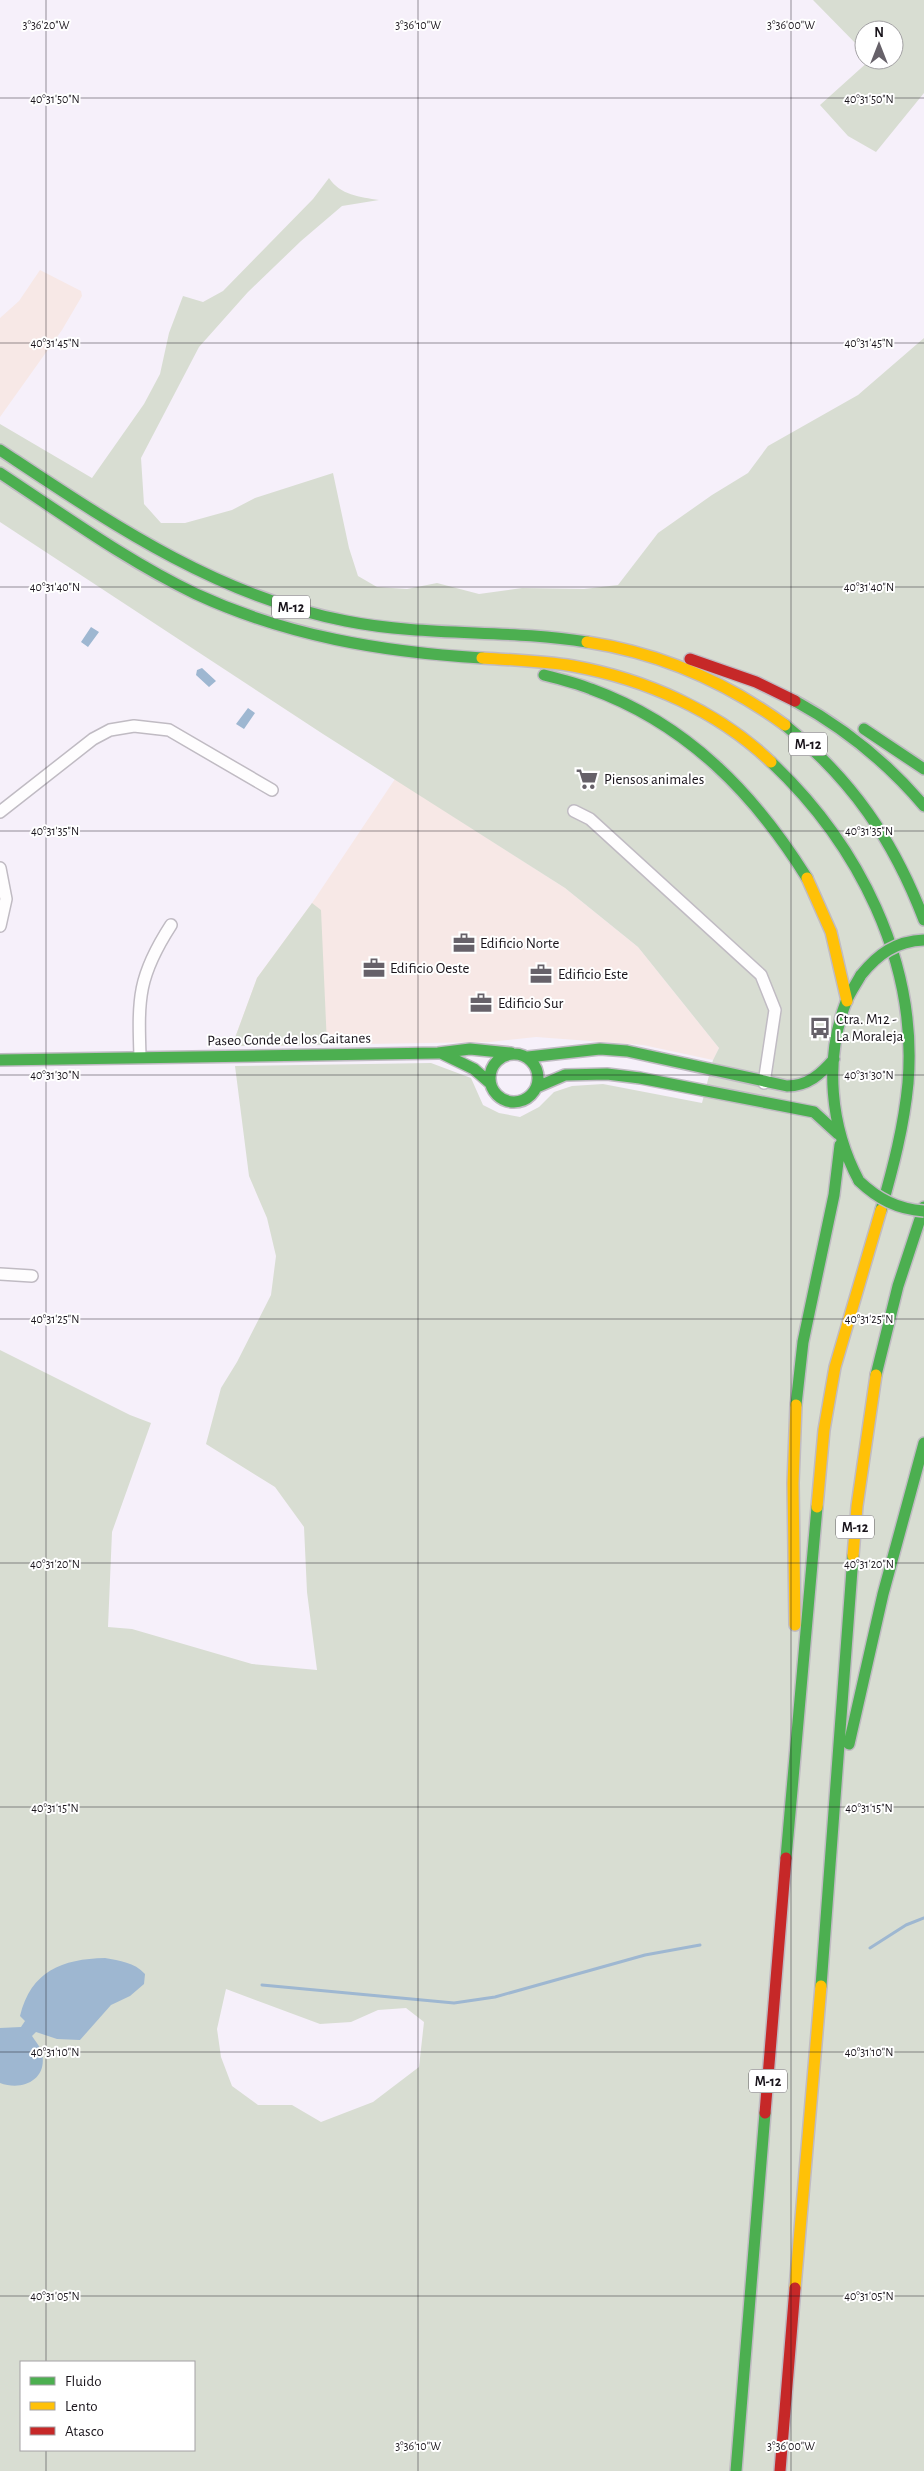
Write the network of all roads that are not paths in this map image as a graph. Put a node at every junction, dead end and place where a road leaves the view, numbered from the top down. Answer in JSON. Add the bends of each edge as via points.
{"nodes":[{"id":1,"x":0,"y":450,"type":"edge"},
{"id":2,"x":0,"y":473,"type":"edge"},
{"id":3,"x":620,"y":648,"type":"junction"},
{"id":4,"x":497,"y":660,"type":"junction"},
{"id":5,"x":749,"y":678,"type":"junction"},
{"id":6,"x":840,"y":715,"type":"dead end"},
{"id":7,"x":856,"y":724,"type":"dead end"},
{"id":8,"x":924,"y":768,"type":"edge"},
{"id":9,"x":272,"y":790,"type":"dead end"},
{"id":10,"x":924,"y":806,"type":"edge"},
{"id":11,"x":574,"y":811,"type":"dead end"},
{"id":12,"x":0,"y":812,"type":"edge"},
{"id":13,"x":0,"y":868,"type":"edge"},
{"id":14,"x":924,"y":920,"type":"edge"},
{"id":15,"x":171,"y":925,"type":"dead end"},
{"id":16,"x":0,"y":926,"type":"edge"},
{"id":17,"x":924,"y":940,"type":"edge"},
{"id":18,"x":847,"y":1001,"type":"junction"},
{"id":19,"x":438,"y":1053,"type":"junction"},
{"id":20,"x":511,"y":1053,"type":"junction"},
{"id":21,"x":140,"y":1056,"type":"junction"},
{"id":22,"x":528,"y":1057,"type":"junction"},
{"id":23,"x":834,"y":1059,"type":"junction"},
{"id":24,"x":0,"y":1060,"type":"edge"},
{"id":25,"x":490,"y":1083,"type":"junction"},
{"id":26,"x":764,"y":1083,"type":"junction"},
{"id":27,"x":537,"y":1087,"type":"junction"},
{"id":28,"x":839,"y":1139,"type":"junction"},
{"id":29,"x":924,"y":1209,"type":"edge"},
{"id":30,"x":0,"y":1274,"type":"edge"},
{"id":31,"x":32,"y":1276,"type":"dead end"},
{"id":32,"x":924,"y":1443,"type":"edge"},
{"id":33,"x":800,"y":1690,"type":"junction"},
{"id":34,"x":832,"y":1855,"type":"junction"},
{"id":35,"x":736,"y":2471,"type":"edge"},
{"id":36,"x":780,"y":2471,"type":"edge"}],
"edges":[{"from":1,"to":3,"type":"main road","number":"M-12","via":[[169,557],[268,600],[314,614],[390,628],[579,640]]},
{"from":2,"to":4,"type":"main road","number":"M-12","via":[[180,585],[257,618],[342,642],[393,651]]},
{"from":3,"to":5,"type":"main road","via":[[640,645]]},
{"from":3,"to":14,"type":"main road","number":"M-12","via":[[682,666],[733,691],[806,742],[839,773],[865,806],[892,847]]},
{"from":4,"to":18,"type":"main road","via":[[517,669],[579,684],[627,704],[685,739],[734,781],[771,823],[817,897],[835,944]]},
{"from":4,"to":33,"type":"main road","number":"M-12","via":[[575,667],[642,685],[696,709],[756,748],[784,771],[834,830],[869,891],[896,963],[908,1033],[906,1108],[888,1187],[844,1324],[833,1370],[819,1471]]},
{"from":5,"to":6,"type":"main road"},
{"from":5,"to":10,"type":"main road","via":[[826,718],[861,742],[892,768]]},
{"from":7,"to":8,"type":"main road"},
{"from":9,"to":12,"type":"street","via":[[169,730],[134,726],[110,730],[93,738]]},
{"from":11,"to":26,"type":"street","via":[[590,819],[761,975],[775,1010]]},
{"from":13,"to":16,"type":"street","via":[[6,899]]},
{"from":15,"to":21,"type":"street","via":[[149,961],[142,984]]},
{"from":17,"to":18,"type":"main road","bridge":true,"via":[[902,942],[872,960]]},
{"from":18,"to":23,"type":"main road"},
{"from":19,"to":20,"type":"main road","name":"Paseo Conde de los Gaitanes","via":[[470,1050]]},
{"from":19,"to":21,"type":"main road","name":"Paseo Conde de los Gaitanes"},
{"from":19,"to":25,"type":"main road","name":"Paseo Conde de los Gaitanes","via":[[465,1063]]},
{"from":20,"to":22,"type":"main road"},
{"from":20,"to":25,"type":"main road","via":[[494,1064]]},
{"from":21,"to":24,"type":"main road","name":"Paseo Conde de los Gaitanes"},
{"from":22,"to":26,"type":"main road","via":[[541,1058],[588,1048],[612,1049]]},
{"from":22,"to":27,"type":"main road","via":[[538,1070]]},
{"from":23,"to":26,"type":"main road","via":[[810,1081],[795,1086]]},
{"from":23,"to":28,"type":"main road"},
{"from":25,"to":27,"type":"main road","via":[[500,1098],[508,1102],[526,1100]]},
{"from":27,"to":28,"type":"main road","via":[[565,1076],[607,1074],[640,1078],[814,1112]]},
{"from":28,"to":29,"type":"main road","bridge":true,"via":[[847,1163],[874,1196],[895,1207]]},
{"from":28,"to":33,"type":"main road","via":[[833,1203],[803,1342],[796,1407],[791,1486],[796,1668]]},
{"from":29,"to":34,"type":"main road","number":"M-12","via":[[898,1286],[876,1371],[860,1487],[836,1765]]},
{"from":30,"to":31,"type":"street"},
{"from":32,"to":34,"type":"main road","via":[[896,1540],[852,1728],[839,1827]]},
{"from":33,"to":35,"type":"main road","number":"M-12"},
{"from":34,"to":36,"type":"main road","number":"M-12"}]}
